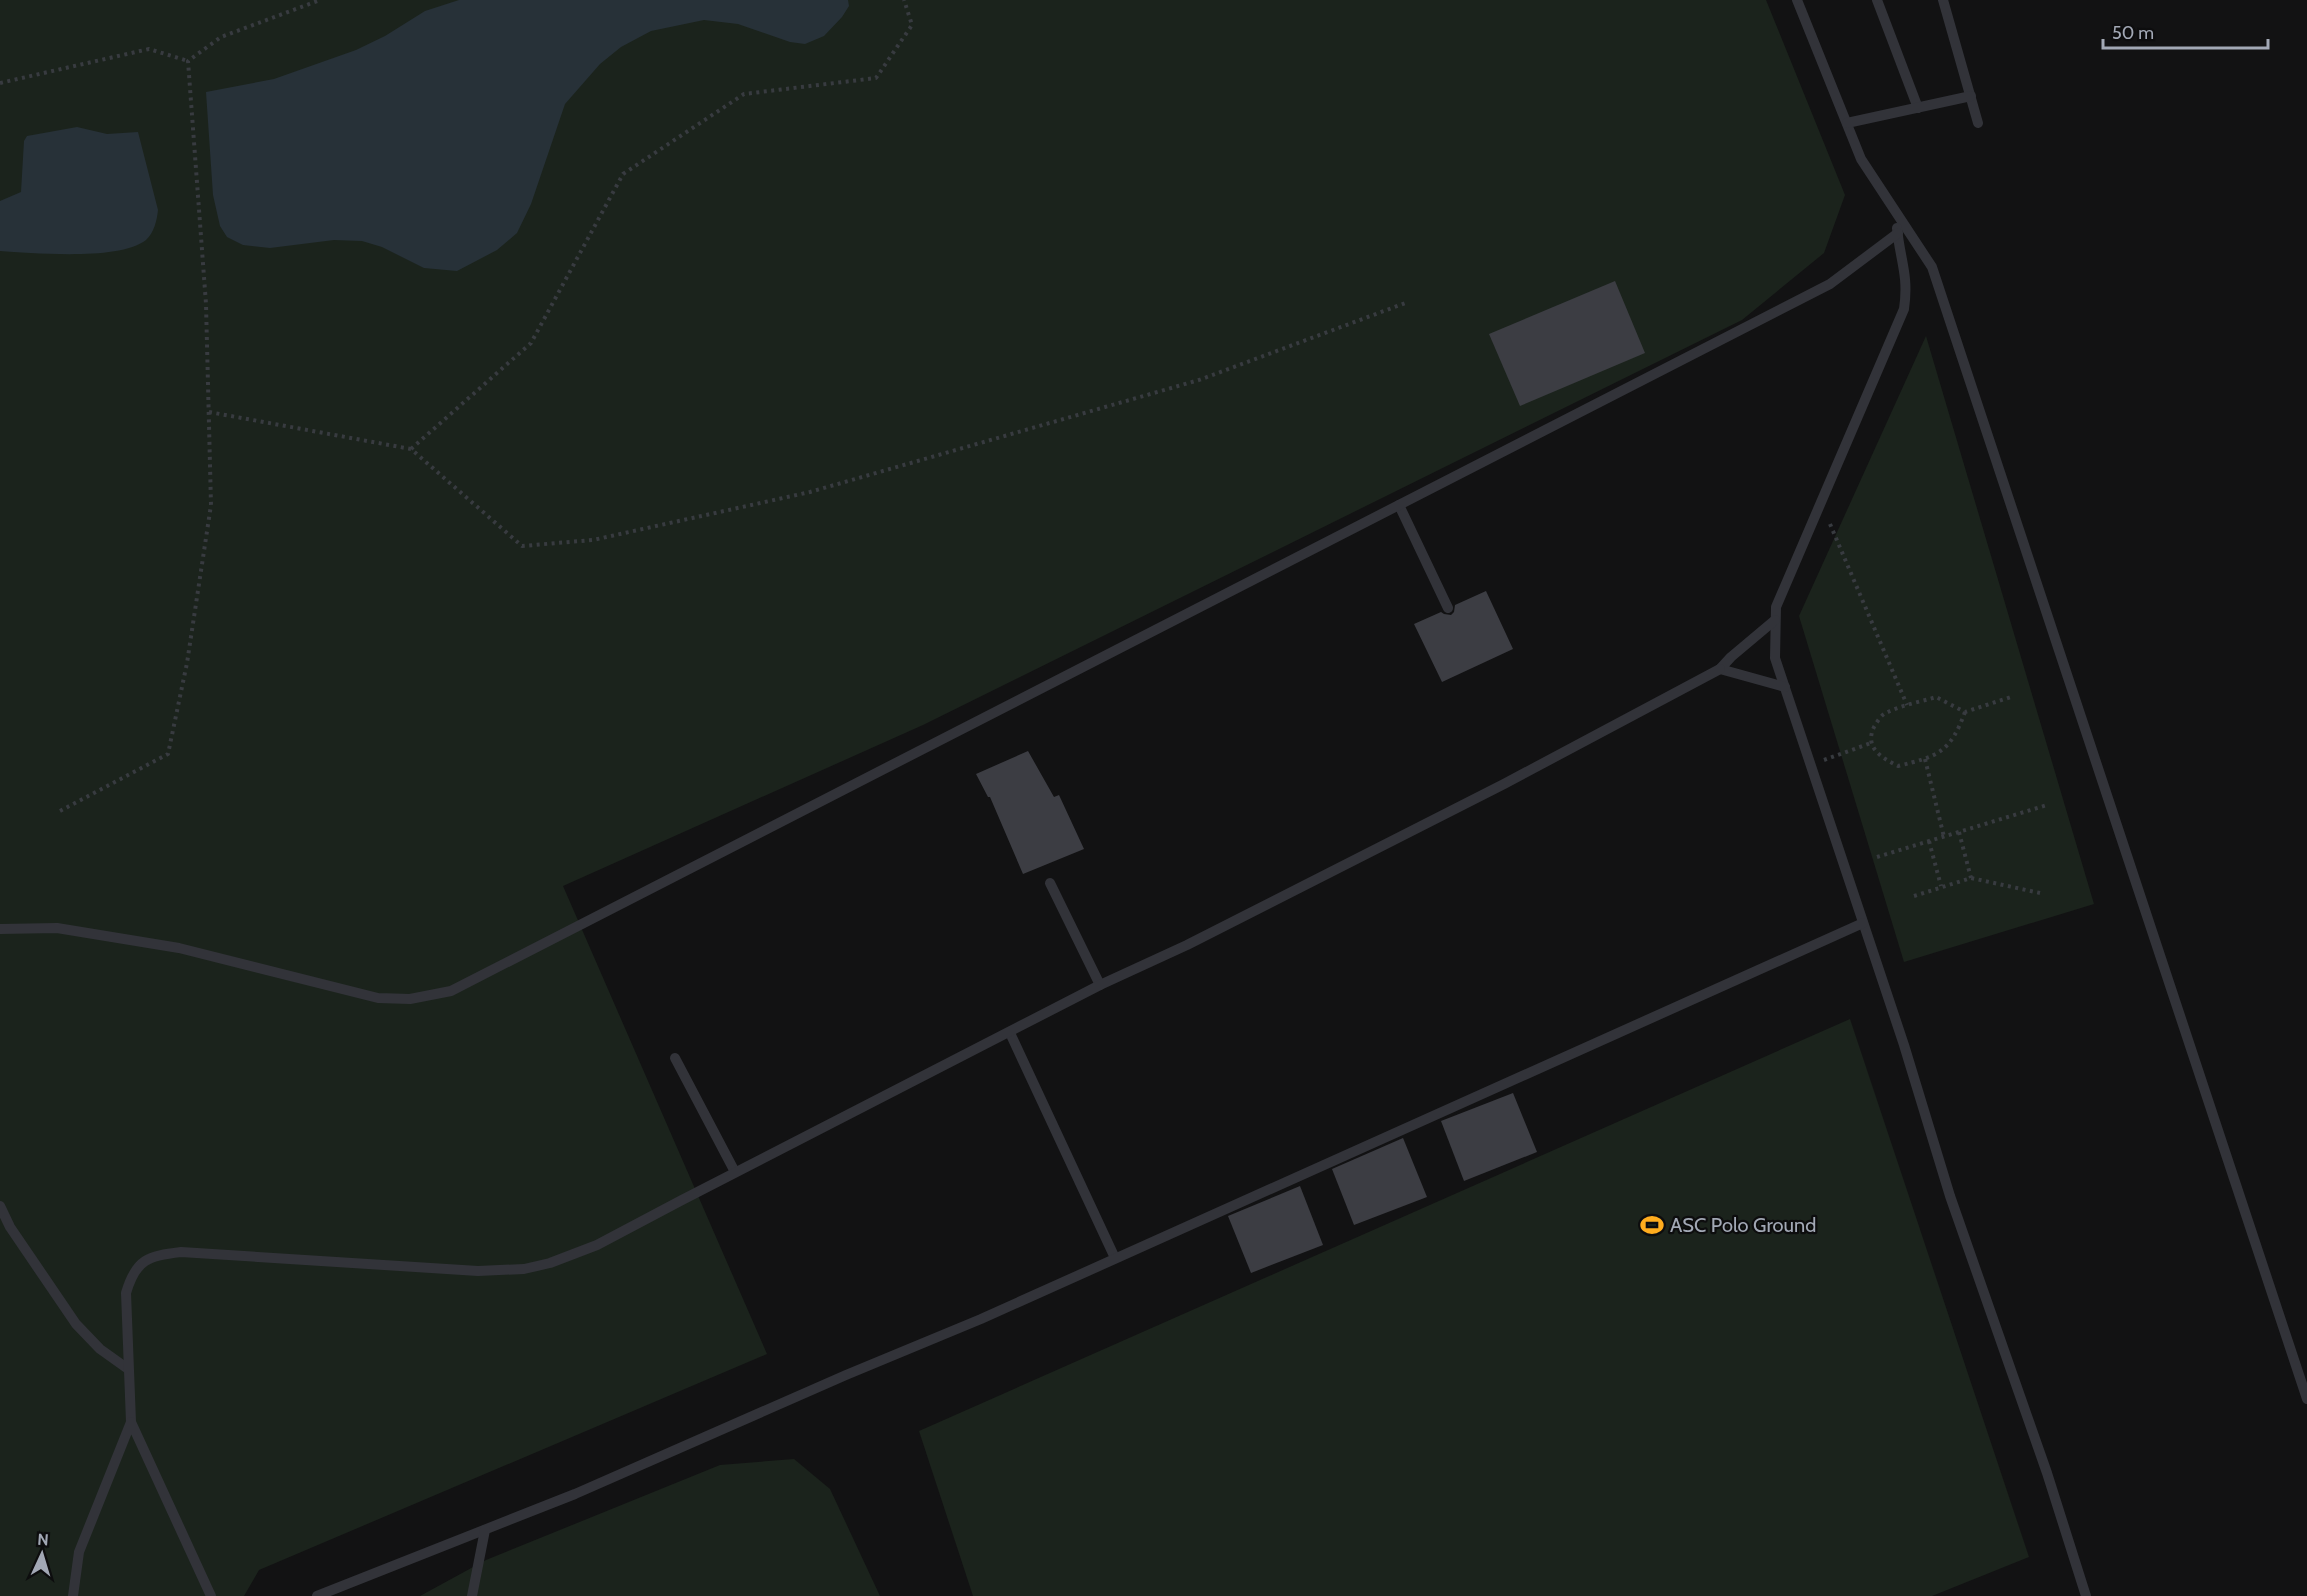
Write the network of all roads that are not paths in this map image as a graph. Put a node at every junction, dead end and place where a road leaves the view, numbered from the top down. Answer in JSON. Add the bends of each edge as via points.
{"nodes":[{"id":1,"x":1797,"y":0,"type":"edge"},
{"id":2,"x":1877,"y":0,"type":"edge"},
{"id":3,"x":1942,"y":0,"type":"edge"},
{"id":4,"x":1971,"y":96,"type":"junction"},
{"id":5,"x":1918,"y":108,"type":"junction"},
{"id":6,"x":1847,"y":123,"type":"junction"},
{"id":7,"x":1978,"y":123,"type":"dead end"},
{"id":8,"x":1896,"y":212,"type":"junction"},
{"id":9,"x":1898,"y":233,"type":"junction"},
{"id":10,"x":1399,"y":505,"type":"junction"},
{"id":11,"x":1448,"y":608,"type":"dead end"},
{"id":12,"x":1775,"y":620,"type":"junction"},
{"id":13,"x":1720,"y":669,"type":"junction"},
{"id":14,"x":1785,"y":687,"type":"junction"},
{"id":15,"x":1050,"y":883,"type":"dead end"},
{"id":16,"x":1863,"y":923,"type":"junction"},
{"id":17,"x":0,"y":929,"type":"edge"},
{"id":18,"x":1100,"y":986,"type":"junction"},
{"id":19,"x":1010,"y":1033,"type":"junction"},
{"id":20,"x":675,"y":1058,"type":"dead end"},
{"id":21,"x":735,"y":1173,"type":"junction"},
{"id":22,"x":0,"y":1206,"type":"edge"},
{"id":23,"x":1115,"y":1258,"type":"junction"},
{"id":24,"x":128,"y":1369,"type":"junction"},
{"id":25,"x":2307,"y":1399,"type":"edge"},
{"id":26,"x":131,"y":1422,"type":"junction"},
{"id":27,"x":485,"y":1530,"type":"junction"},
{"id":28,"x":73,"y":1596,"type":"edge"},
{"id":29,"x":211,"y":1596,"type":"edge"},
{"id":30,"x":316,"y":1596,"type":"edge"},
{"id":31,"x":472,"y":1596,"type":"edge"},
{"id":32,"x":2086,"y":1596,"type":"edge"}],
"edges":[{"from":1,"to":6,"type":"lane"},
{"from":2,"to":5,"type":"lane"},
{"from":3,"to":4,"type":"lane"},
{"from":4,"to":5,"type":"lane"},
{"from":4,"to":7,"type":"lane"},
{"from":5,"to":6,"type":"lane"},
{"from":6,"to":8,"type":"lane","via":[[1861,159]]},
{"from":8,"to":9,"type":"lane"},
{"from":8,"to":25,"type":"lane","via":[[1932,267]]},
{"from":9,"to":10,"type":"lane","via":[[1830,285]]},
{"from":9,"to":12,"type":"lane","via":[[1906,279],[1904,309],[1776,607]]},
{"from":10,"to":11,"type":"lane"},
{"from":10,"to":17,"type":"lane","via":[[451,991],[410,999],[378,998],[180,948],[57,928]]},
{"from":12,"to":13,"type":"lane"},
{"from":12,"to":14,"type":"lane","via":[[1775,658]]},
{"from":13,"to":14,"type":"lane"},
{"from":13,"to":18,"type":"lane","via":[[1504,784]]},
{"from":14,"to":16,"type":"lane"},
{"from":15,"to":18,"type":"lane"},
{"from":16,"to":23,"type":"lane"},
{"from":16,"to":32,"type":"lane","via":[[1950,1196]]},
{"from":18,"to":19,"type":"lane"},
{"from":19,"to":21,"type":"lane"},
{"from":19,"to":23,"type":"lane"},
{"from":20,"to":21,"type":"lane"},
{"from":21,"to":24,"type":"lane","via":[[597,1245],[524,1269],[478,1271],[181,1252],[159,1255],[141,1262],[126,1293]]},
{"from":22,"to":24,"type":"lane","via":[[76,1324],[100,1350]]},
{"from":23,"to":27,"type":"lane"},
{"from":24,"to":26,"type":"lane"},
{"from":26,"to":28,"type":"lane","via":[[79,1552]]},
{"from":26,"to":29,"type":"lane"},
{"from":27,"to":30,"type":"lane"},
{"from":27,"to":31,"type":"lane"}]}
